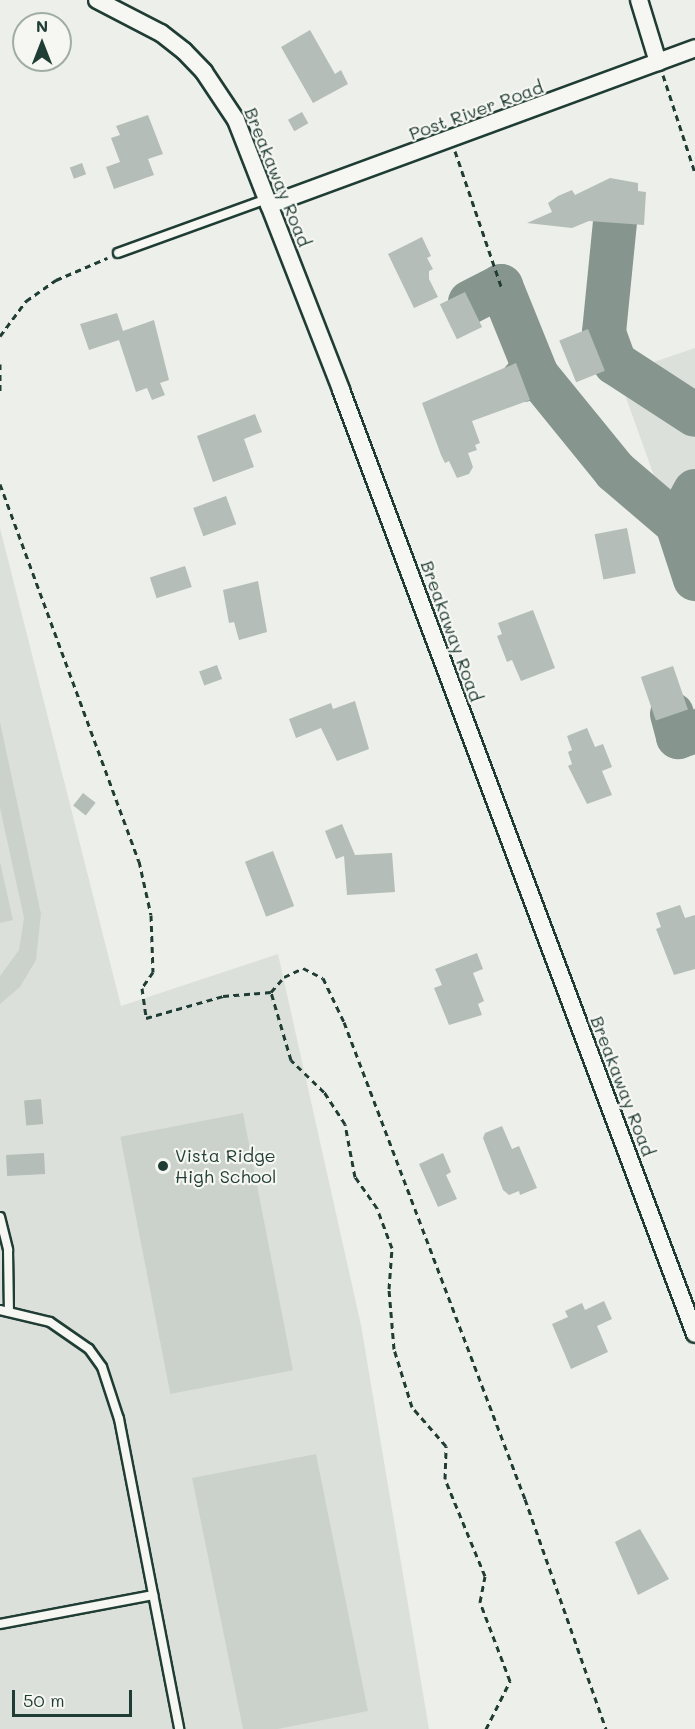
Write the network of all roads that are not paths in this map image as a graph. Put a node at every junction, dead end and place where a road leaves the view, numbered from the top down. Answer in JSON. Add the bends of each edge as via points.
{"nodes":[{"id":1,"x":97,"y":0,"type":"edge"},
{"id":2,"x":639,"y":0,"type":"edge"},
{"id":3,"x":695,"y":48,"type":"edge"},
{"id":4,"x":658,"y":62,"type":"junction"},
{"id":5,"x":268,"y":202,"type":"junction"},
{"id":6,"x":118,"y":253,"type":"road end"},
{"id":7,"x":0,"y":1217,"type":"edge"},
{"id":8,"x":5,"y":1311,"type":"edge"},
{"id":9,"x":695,"y":1334,"type":"edge"},
{"id":10,"x":153,"y":1595,"type":"junction"},
{"id":11,"x":0,"y":1624,"type":"edge"},
{"id":12,"x":179,"y":1729,"type":"edge"}],
"edges":[{"from":1,"to":5,"type":"street","name":"Breakaway Road","via":[[161,33],[204,72],[236,120]]},
{"from":2,"to":4,"type":"street"},
{"from":3,"to":4,"type":"street","name":"Post River Road"},
{"from":4,"to":5,"type":"street","name":"Post River Road","via":[[452,140]]},
{"from":5,"to":6,"type":"lane"},
{"from":5,"to":9,"type":"street","name":"Breakaway Road"},
{"from":7,"to":8,"type":"lane","via":[[8,1250]]},
{"from":8,"to":10,"type":"lane","via":[[50,1322],[72,1334],[102,1367],[119,1419]]},
{"from":10,"to":11,"type":"lane"},
{"from":10,"to":12,"type":"lane"}]}
